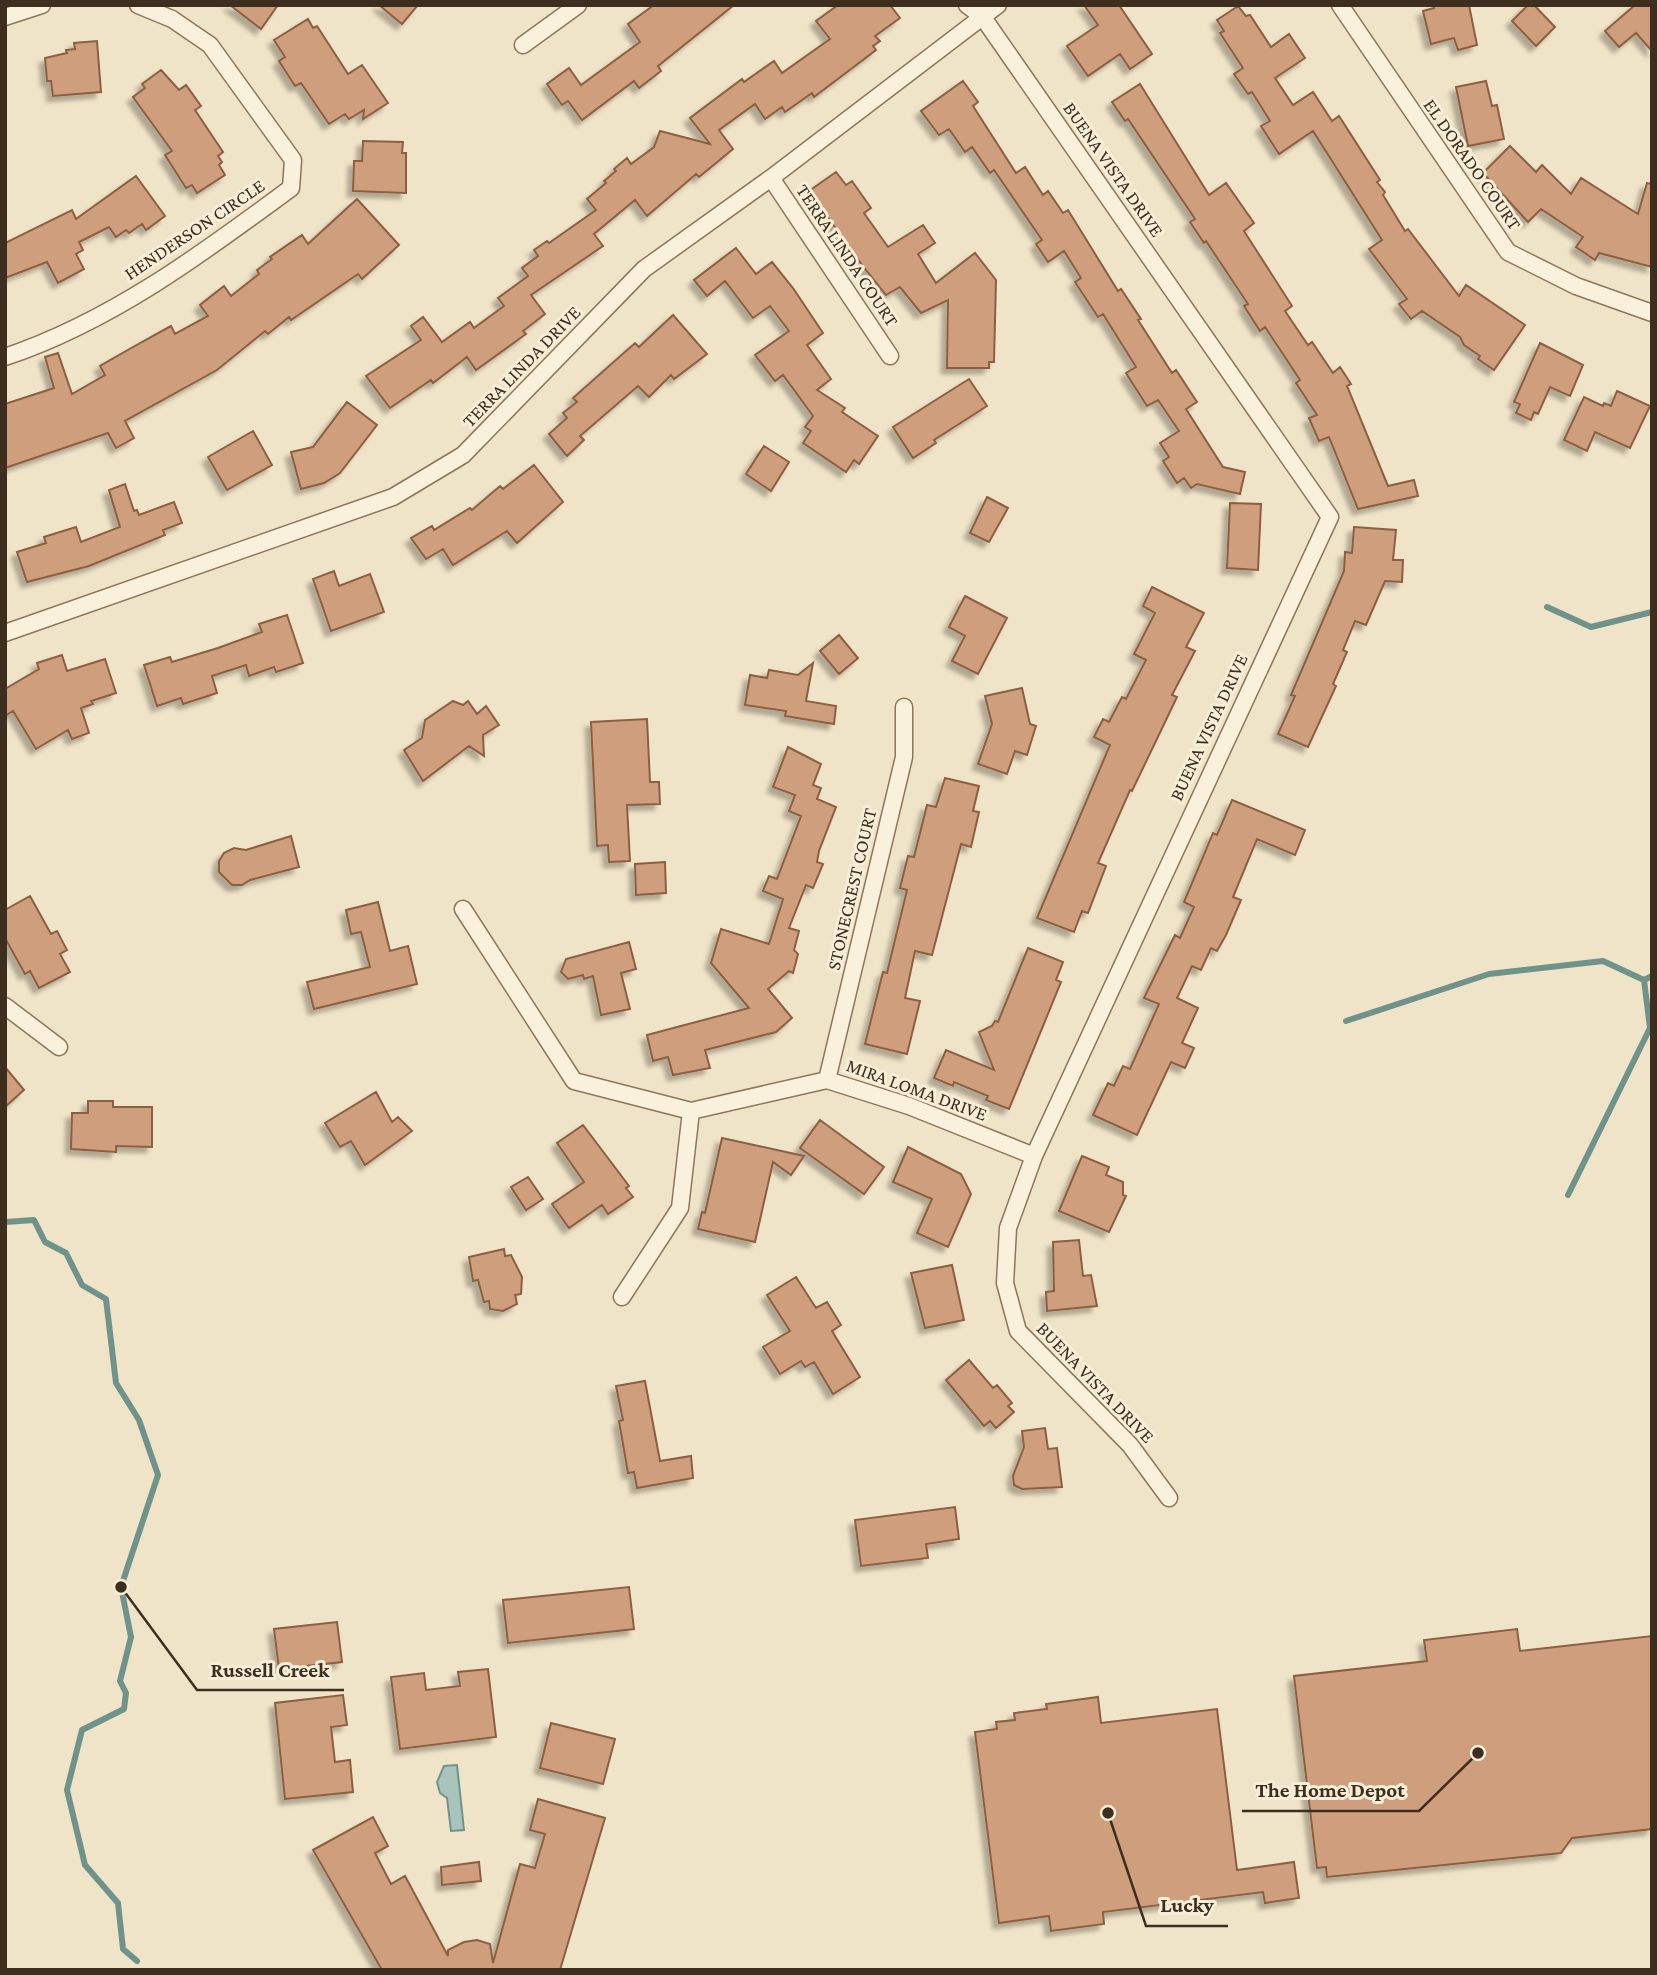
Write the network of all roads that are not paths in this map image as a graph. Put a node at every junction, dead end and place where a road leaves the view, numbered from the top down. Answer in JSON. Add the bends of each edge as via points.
{"nodes":[{"id":1,"x":42,"y":5,"type":"edge"},
{"id":2,"x":138,"y":5,"type":"edge"},
{"id":3,"x":578,"y":5,"type":"edge"},
{"id":4,"x":967,"y":5,"type":"edge"},
{"id":5,"x":998,"y":5,"type":"edge"},
{"id":6,"x":1340,"y":5,"type":"edge"},
{"id":7,"x":5,"y":16,"type":"edge"},
{"id":8,"x":982,"y":16,"type":"junction"},
{"id":9,"x":523,"y":45,"type":"dead end"},
{"id":10,"x":771,"y":178,"type":"junction"},
{"id":11,"x":1652,"y":313,"type":"edge"},
{"id":12,"x":5,"y":356,"type":"edge"},
{"id":13,"x":890,"y":356,"type":"dead end"},
{"id":14,"x":5,"y":633,"type":"edge"},
{"id":15,"x":904,"y":707,"type":"dead end"},
{"id":16,"x":463,"y":909,"type":"dead end"},
{"id":17,"x":5,"y":1006,"type":"edge"},
{"id":18,"x":59,"y":1047,"type":"dead end"},
{"id":19,"x":827,"y":1080,"type":"junction"},
{"id":20,"x":691,"y":1111,"type":"junction"},
{"id":21,"x":1034,"y":1156,"type":"junction"},
{"id":22,"x":622,"y":1297,"type":"dead end"},
{"id":23,"x":1169,"y":1498,"type":"dead end"}],
"edges":[{"from":1,"to":7,"type":"street"},
{"from":2,"to":12,"type":"street","name":"HENDERSON CIRCLE","via":[[172,19],[210,45],[293,160],[291,188],[154,285],[40,345]]},
{"from":3,"to":9,"type":"street"},
{"from":4,"to":8,"type":"street","name":"BUENA VISTA DRIVE"},
{"from":5,"to":8,"type":"street","name":"TERRA LINDA DRIVE"},
{"from":6,"to":11,"type":"street","name":"EL DORADO COURT","via":[[1508,252],[1576,286]]},
{"from":8,"to":10,"type":"street","name":"TERRA LINDA DRIVE"},
{"from":8,"to":21,"type":"street","name":"BUENA VISTA DRIVE","via":[[1330,517]]},
{"from":10,"to":13,"type":"street","name":"TERRA LINDA COURT"},
{"from":10,"to":14,"type":"street","name":"TERRA LINDA DRIVE","via":[[644,269],[463,455],[393,497]]},
{"from":15,"to":19,"type":"street","name":"STONECREST COURT","via":[[904,757]]},
{"from":16,"to":20,"type":"street","name":"MIRA LOMA DRIVE","via":[[574,1081]]},
{"from":17,"to":18,"type":"street"},
{"from":19,"to":20,"type":"street","name":"MIRA LOMA DRIVE"},
{"from":19,"to":21,"type":"street","name":"MIRA LOMA DRIVE","via":[[909,1106]]},
{"from":20,"to":22,"type":"street","via":[[680,1208]]},
{"from":21,"to":23,"type":"street","name":"BUENA VISTA DRIVE","via":[[1008,1228],[1004,1283],[1018,1331],[1130,1445]]}]}
